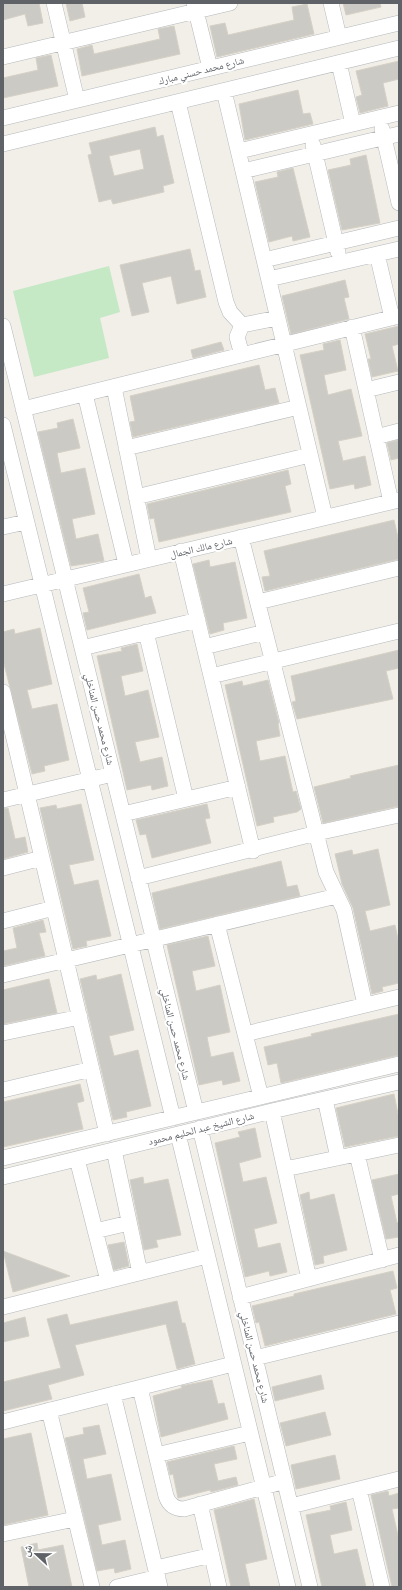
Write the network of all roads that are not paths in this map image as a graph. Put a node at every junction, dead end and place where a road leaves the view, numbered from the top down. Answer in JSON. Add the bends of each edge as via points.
{"nodes":[{"id":1,"x":54,"y":3,"type":"edge"},
{"id":2,"x":230,"y":3,"type":"edge"},
{"id":3,"x":331,"y":3,"type":"edge"},
{"id":4,"x":195,"y":7,"type":"edge"},
{"id":5,"x":399,"y":23,"type":"edge"},
{"id":6,"x":339,"y":37,"type":"junction"},
{"id":7,"x":64,"y":42,"type":"junction"},
{"id":8,"x":304,"y":46,"type":"junction"},
{"id":9,"x":399,"y":48,"type":"edge"},
{"id":10,"x":3,"y":57,"type":"edge"},
{"id":11,"x":339,"y":63,"type":"junction"},
{"id":12,"x":210,"y":68,"type":"junction"},
{"id":13,"x":310,"y":70,"type":"junction"},
{"id":14,"x":224,"y":90,"type":"junction"},
{"id":15,"x":77,"y":100,"type":"junction"},
{"id":16,"x":178,"y":102,"type":"junction"},
{"id":17,"x":399,"y":113,"type":"edge"},
{"id":18,"x":3,"y":118,"type":"edge"},
{"id":19,"x":380,"y":118,"type":"junction"},
{"id":20,"x":353,"y":124,"type":"junction"},
{"id":21,"x":311,"y":134,"type":"junction"},
{"id":22,"x":399,"y":134,"type":"edge"},
{"id":23,"x":384,"y":138,"type":"junction"},
{"id":24,"x":3,"y":144,"type":"edge"},
{"id":25,"x":239,"y":151,"type":"junction"},
{"id":26,"x":316,"y":154,"type":"junction"},
{"id":27,"x":243,"y":171,"type":"junction"},
{"id":28,"x":399,"y":203,"type":"edge"},
{"id":29,"x":399,"y":228,"type":"edge"},
{"id":30,"x":336,"y":243,"type":"junction"},
{"id":31,"x":399,"y":249,"type":"edge"},
{"id":32,"x":377,"y":254,"type":"junction"},
{"id":33,"x":264,"y":260,"type":"junction"},
{"id":34,"x":340,"y":263,"type":"junction"},
{"id":35,"x":269,"y":279,"type":"junction"},
{"id":36,"x":395,"y":317,"type":"edge"},
{"id":37,"x":278,"y":318,"type":"junction"},
{"id":38,"x":242,"y":325,"type":"junction"},
{"id":39,"x":3,"y":326,"type":"edge"},
{"id":40,"x":352,"y":327,"type":"junction"},
{"id":41,"x":284,"y":344,"type":"junction"},
{"id":42,"x":242,"y":355,"type":"junction"},
{"id":43,"x":399,"y":382,"type":"edge"},
{"id":44,"x":114,"y":387,"type":"junction"},
{"id":45,"x":366,"y":390,"type":"junction"},
{"id":46,"x":85,"y":394,"type":"junction"},
{"id":47,"x":299,"y":407,"type":"junction"},
{"id":48,"x":23,"y":409,"type":"junction"},
{"id":49,"x":3,"y":425,"type":"edge"},
{"id":50,"x":399,"y":431,"type":"edge"},
{"id":51,"x":376,"y":436,"type":"junction"},
{"id":52,"x":5,"y":443,"type":"edge"},
{"id":53,"x":126,"y":448,"type":"junction"},
{"id":54,"x":310,"y":455,"type":"junction"},
{"id":55,"x":136,"y":497,"type":"junction"},
{"id":56,"x":395,"y":501,"type":"edge"},
{"id":57,"x":325,"y":517,"type":"junction"},
{"id":58,"x":26,"y":522,"type":"junction"},
{"id":59,"x":3,"y":528,"type":"edge"},
{"id":60,"x":241,"y":537,"type":"junction"},
{"id":61,"x":181,"y":551,"type":"junction"},
{"id":62,"x":149,"y":559,"type":"junction"},
{"id":63,"x":126,"y":564,"type":"junction"},
{"id":64,"x":399,"y":568,"type":"edge"},
{"id":65,"x":65,"y":579,"type":"junction"},
{"id":66,"x":42,"y":585,"type":"junction"},
{"id":67,"x":3,"y":594,"type":"edge"},
{"id":68,"x":258,"y":602,"type":"junction"},
{"id":69,"x":198,"y":620,"type":"junction"},
{"id":70,"x":399,"y":631,"type":"edge"},
{"id":71,"x":146,"y":632,"type":"junction"},
{"id":72,"x":265,"y":632,"type":"junction"},
{"id":73,"x":204,"y":647,"type":"junction"},
{"id":74,"x":82,"y":648,"type":"junction"},
{"id":75,"x":273,"y":662,"type":"junction"},
{"id":76,"x":211,"y":676,"type":"junction"},
{"id":77,"x":3,"y":692,"type":"edge"},
{"id":78,"x":7,"y":729,"type":"edge"},
{"id":79,"x":113,"y":774,"type":"junction"},
{"id":80,"x":89,"y":779,"type":"junction"},
{"id":81,"x":238,"y":787,"type":"junction"},
{"id":82,"x":26,"y":794,"type":"junction"},
{"id":83,"x":186,"y":799,"type":"junction"},
{"id":84,"x":3,"y":800,"type":"edge"},
{"id":85,"x":123,"y":814,"type":"junction"},
{"id":86,"x":398,"y":820,"type":"edge"},
{"id":87,"x":317,"y":834,"type":"junction"},
{"id":88,"x":253,"y":850,"type":"junction"},
{"id":89,"x":42,"y":858,"type":"junction"},
{"id":90,"x":3,"y":868,"type":"edge"},
{"id":91,"x":138,"y":878,"type":"junction"},
{"id":92,"x":338,"y":896,"type":"junction"},
{"id":93,"x":54,"y":908,"type":"junction"},
{"id":94,"x":3,"y":921,"type":"edge"},
{"id":95,"x":217,"y":924,"type":"junction"},
{"id":96,"x":153,"y":939,"type":"junction"},
{"id":97,"x":130,"y":945,"type":"junction"},
{"id":98,"x":66,"y":960,"type":"junction"},
{"id":99,"x":3,"y":975,"type":"edge"},
{"id":100,"x":399,"y":997,"type":"edge"},
{"id":101,"x":365,"y":1005,"type":"junction"},
{"id":102,"x":80,"y":1017,"type":"junction"},
{"id":103,"x":3,"y":1033,"type":"edge"},
{"id":104,"x":245,"y":1034,"type":"junction"},
{"id":105,"x":399,"y":1064,"type":"edge"},
{"id":106,"x":92,"y":1069,"type":"junction"},
{"id":107,"x":399,"y":1082,"type":"edge"},
{"id":108,"x":3,"y":1090,"type":"edge"},
{"id":109,"x":261,"y":1097,"type":"junction"},
{"id":110,"x":325,"y":1099,"type":"junction"},
{"id":111,"x":272,"y":1111,"type":"junction"},
{"id":112,"x":196,"y":1112,"type":"junction"},
{"id":113,"x":173,"y":1118,"type":"junction"},
{"id":114,"x":200,"y":1128,"type":"junction"},
{"id":115,"x":107,"y":1134,"type":"junction"},
{"id":116,"x":178,"y":1134,"type":"junction"},
{"id":117,"x":399,"y":1145,"type":"edge"},
{"id":118,"x":114,"y":1150,"type":"junction"},
{"id":119,"x":357,"y":1154,"type":"junction"},
{"id":120,"x":3,"y":1158,"type":"edge"},
{"id":121,"x":338,"y":1158,"type":"junction"},
{"id":122,"x":78,"y":1159,"type":"junction"},
{"id":123,"x":285,"y":1169,"type":"junction"},
{"id":124,"x":3,"y":1177,"type":"edge"},
{"id":125,"x":129,"y":1222,"type":"junction"},
{"id":126,"x":95,"y":1231,"type":"junction"},
{"id":127,"x":399,"y":1255,"type":"edge"},
{"id":128,"x":207,"y":1256,"type":"junction"},
{"id":129,"x":382,"y":1260,"type":"junction"},
{"id":130,"x":140,"y":1273,"type":"junction"},
{"id":131,"x":309,"y":1279,"type":"junction"},
{"id":132,"x":108,"y":1281,"type":"junction"},
{"id":133,"x":240,"y":1297,"type":"junction"},
{"id":134,"x":3,"y":1307,"type":"edge"},
{"id":135,"x":399,"y":1323,"type":"edge"},
{"id":136,"x":255,"y":1358,"type":"junction"},
{"id":137,"x":233,"y":1364,"type":"junction"},
{"id":138,"x":140,"y":1388,"type":"junction"},
{"id":139,"x":112,"y":1394,"type":"junction"},
{"id":140,"x":49,"y":1410,"type":"junction"},
{"id":141,"x":3,"y":1422,"type":"edge"},
{"id":142,"x":250,"y":1433,"type":"junction"},
{"id":143,"x":156,"y":1455,"type":"junction"},
{"id":144,"x":399,"y":1479,"type":"edge"},
{"id":145,"x":285,"y":1481,"type":"junction"},
{"id":146,"x":263,"y":1487,"type":"junction"},
{"id":147,"x":359,"y":1489,"type":"junction"},
{"id":148,"x":200,"y":1504,"type":"junction"},
{"id":149,"x":291,"y":1506,"type":"junction"},
{"id":150,"x":75,"y":1519,"type":"junction"},
{"id":151,"x":3,"y":1534,"type":"edge"},
{"id":152,"x":212,"y":1555,"type":"junction"},
{"id":153,"x":158,"y":1578,"type":"edge"},
{"id":154,"x":92,"y":1587,"type":"edge"},
{"id":155,"x":117,"y":1587,"type":"edge"},
{"id":156,"x":220,"y":1587,"type":"edge"},
{"id":157,"x":288,"y":1587,"type":"edge"},
{"id":158,"x":310,"y":1587,"type":"edge"},
{"id":159,"x":382,"y":1587,"type":"edge"}],
"edges":[{"from":1,"to":7,"type":"street"},
{"from":2,"to":4,"type":"street"},
{"from":3,"to":6,"type":"street"},
{"from":4,"to":7,"type":"street"},
{"from":4,"to":12,"type":"street"},
{"from":5,"to":6,"type":"street","name":"شارع محمد حسني مبارك"},
{"from":6,"to":8,"type":"street","name":"شارع محمد حسني مبارك"},
{"from":7,"to":10,"type":"street"},
{"from":7,"to":15,"type":"street"},
{"from":8,"to":12,"type":"street","name":"شارع محمد حسني مبارك"},
{"from":8,"to":13,"type":"street"},
{"from":9,"to":11,"type":"street"},
{"from":11,"to":13,"type":"street"},
{"from":11,"to":20,"type":"street"},
{"from":12,"to":15,"type":"street","name":"شارع محمد حسني مبارك"},
{"from":13,"to":14,"type":"street"},
{"from":14,"to":16,"type":"street"},
{"from":14,"to":25,"type":"street"},
{"from":15,"to":18,"type":"street","name":"شارع محمد حسني مبارك"},
{"from":16,"to":24,"type":"street"},
{"from":16,"to":38,"type":"street","via":[[226,302],[230,312]]},
{"from":17,"to":19,"type":"street"},
{"from":19,"to":20,"type":"street"},
{"from":19,"to":23,"type":"street"},
{"from":20,"to":21,"type":"street"},
{"from":21,"to":25,"type":"street"},
{"from":21,"to":26,"type":"street"},
{"from":22,"to":23,"type":"street"},
{"from":23,"to":26,"type":"street"},
{"from":23,"to":28,"type":"street"},
{"from":25,"to":27,"type":"street"},
{"from":26,"to":27,"type":"street"},
{"from":26,"to":30,"type":"street"},
{"from":27,"to":33,"type":"street"},
{"from":29,"to":30,"type":"street"},
{"from":30,"to":33,"type":"street"},
{"from":30,"to":34,"type":"street"},
{"from":31,"to":32,"type":"street"},
{"from":32,"to":34,"type":"street"},
{"from":32,"to":36,"type":"street"},
{"from":33,"to":35,"type":"street"},
{"from":34,"to":35,"type":"street"},
{"from":35,"to":37,"type":"street"},
{"from":36,"to":40,"type":"street"},
{"from":37,"to":38,"type":"street"},
{"from":37,"to":41,"type":"street"},
{"from":38,"to":42,"type":"street","via":[[237,336]]},
{"from":39,"to":48,"type":"street","name":"شارع محمد حسن المناخلي"},
{"from":40,"to":41,"type":"street"},
{"from":40,"to":45,"type":"street"},
{"from":41,"to":42,"type":"street"},
{"from":41,"to":47,"type":"street"},
{"from":42,"to":44,"type":"street"},
{"from":43,"to":45,"type":"street"},
{"from":44,"to":46,"type":"street"},
{"from":44,"to":53,"type":"street"},
{"from":45,"to":51,"type":"street"},
{"from":46,"to":48,"type":"street"},
{"from":46,"to":63,"type":"street"},
{"from":47,"to":53,"type":"street"},
{"from":47,"to":54,"type":"street"},
{"from":48,"to":65,"type":"street","name":"شارع محمد حسن المناخلي"},
{"from":49,"to":52,"type":"street"},
{"from":50,"to":51,"type":"street"},
{"from":51,"to":56,"type":"street"},
{"from":52,"to":58,"type":"street"},
{"from":53,"to":55,"type":"street"},
{"from":54,"to":55,"type":"street"},
{"from":54,"to":57,"type":"street"},
{"from":55,"to":62,"type":"street"},
{"from":56,"to":57,"type":"street","name":"شارع مالك الجمال"},
{"from":57,"to":60,"type":"street","name":"شارع مالك الجمال"},
{"from":58,"to":59,"type":"street"},
{"from":58,"to":66,"type":"street"},
{"from":60,"to":61,"type":"street","name":"شارع مالك الجمال"},
{"from":60,"to":68,"type":"street"},
{"from":61,"to":62,"type":"street","name":"شارع مالك الجمال"},
{"from":61,"to":69,"type":"street"},
{"from":62,"to":63,"type":"street","name":"شارع مالك الجمال"},
{"from":63,"to":65,"type":"street","name":"شارع مالك الجمال"},
{"from":64,"to":68,"type":"street"},
{"from":65,"to":66,"type":"street","name":"شارع مالك الجمال"},
{"from":65,"to":74,"type":"street","name":"شارع محمد حسن المناخلي"},
{"from":66,"to":67,"type":"street","name":"شارع مالك الجمال"},
{"from":66,"to":80,"type":"street"},
{"from":68,"to":72,"type":"street"},
{"from":69,"to":71,"type":"street"},
{"from":69,"to":73,"type":"street"},
{"from":70,"to":75,"type":"street"},
{"from":71,"to":74,"type":"street"},
{"from":71,"to":83,"type":"street"},
{"from":72,"to":73,"type":"street"},
{"from":72,"to":75,"type":"street"},
{"from":73,"to":76,"type":"street"},
{"from":74,"to":79,"type":"street","name":"شارع محمد حسن المناخلي"},
{"from":75,"to":76,"type":"street"},
{"from":75,"to":87,"type":"street"},
{"from":76,"to":81,"type":"street"},
{"from":77,"to":78,"type":"street"},
{"from":78,"to":82,"type":"street"},
{"from":79,"to":80,"type":"street"},
{"from":79,"to":85,"type":"street","name":"شارع محمد حسن المناخلي"},
{"from":80,"to":82,"type":"street"},
{"from":80,"to":97,"type":"street"},
{"from":81,"to":83,"type":"street"},
{"from":81,"to":88,"type":"street"},
{"from":82,"to":84,"type":"street"},
{"from":82,"to":89,"type":"street"},
{"from":83,"to":85,"type":"street"},
{"from":85,"to":91,"type":"street","name":"شارع محمد حسن المناخلي"},
{"from":86,"to":87,"type":"street"},
{"from":87,"to":88,"type":"street"},
{"from":87,"to":92,"type":"street","via":[[328,878]]},
{"from":88,"to":91,"type":"street"},
{"from":89,"to":90,"type":"street"},
{"from":89,"to":93,"type":"street"},
{"from":91,"to":96,"type":"street","name":"شارع محمد حسن المناخلي"},
{"from":92,"to":95,"type":"street"},
{"from":92,"to":101,"type":"street","via":[[344,910]]},
{"from":93,"to":94,"type":"street"},
{"from":93,"to":98,"type":"street"},
{"from":95,"to":96,"type":"street"},
{"from":95,"to":104,"type":"street"},
{"from":96,"to":97,"type":"street"},
{"from":96,"to":112,"type":"street","name":"شارع محمد حسن المناخلي"},
{"from":97,"to":98,"type":"street"},
{"from":97,"to":113,"type":"street"},
{"from":98,"to":99,"type":"street"},
{"from":98,"to":102,"type":"street"},
{"from":100,"to":101,"type":"street"},
{"from":101,"to":104,"type":"street"},
{"from":102,"to":103,"type":"street"},
{"from":102,"to":106,"type":"street"},
{"from":104,"to":109,"type":"street"},
{"from":105,"to":109,"type":"street","name":"شارع الشيخ عبد الحليم محمود"},
{"from":106,"to":108,"type":"street"},
{"from":106,"to":115,"type":"street"},
{"from":107,"to":110,"type":"street","name":"شارع الشيخ عبد الحليم محمود"},
{"from":109,"to":112,"type":"street","name":"شارع الشيخ عبد الحليم محمود"},
{"from":110,"to":111,"type":"street","name":"شارع الشيخ عبد الحليم محمود"},
{"from":110,"to":121,"type":"street"},
{"from":111,"to":114,"type":"street","name":"شارع الشيخ عبد الحليم محمود"},
{"from":111,"to":123,"type":"street"},
{"from":112,"to":113,"type":"street","name":"شارع الشيخ عبد الحليم محمود"},
{"from":113,"to":115,"type":"street","name":"شارع الشيخ عبد الحليم محمود"},
{"from":114,"to":116,"type":"street","name":"شارع الشيخ عبد الحليم محمود"},
{"from":114,"to":133,"type":"street","name":"شارع محمد حسن المناخلي"},
{"from":115,"to":120,"type":"street","name":"شارع الشيخ عبد الحليم محمود"},
{"from":116,"to":118,"type":"street","name":"شارع الشيخ عبد الحليم محمود"},
{"from":116,"to":128,"type":"street"},
{"from":117,"to":119,"type":"street"},
{"from":118,"to":122,"type":"street","name":"شارع الشيخ عبد الحليم محمود"},
{"from":118,"to":125,"type":"street"},
{"from":119,"to":121,"type":"street"},
{"from":119,"to":129,"type":"street"},
{"from":121,"to":123,"type":"street"},
{"from":122,"to":124,"type":"street","name":"شارع الشيخ عبد الحليم محمود"},
{"from":122,"to":126,"type":"street"},
{"from":123,"to":131,"type":"street"},
{"from":125,"to":126,"type":"street"},
{"from":125,"to":130,"type":"street"},
{"from":126,"to":132,"type":"street"},
{"from":127,"to":129,"type":"street"},
{"from":128,"to":130,"type":"street"},
{"from":128,"to":137,"type":"street"},
{"from":129,"to":131,"type":"street"},
{"from":130,"to":132,"type":"street"},
{"from":131,"to":133,"type":"street"},
{"from":132,"to":134,"type":"street"},
{"from":133,"to":136,"type":"street","name":"شارع محمد حسن المناخلي"},
{"from":135,"to":136,"type":"street"},
{"from":136,"to":145,"type":"street","name":"شارع محمد حسن المناخلي"},
{"from":137,"to":138,"type":"street"},
{"from":137,"to":142,"type":"street"},
{"from":138,"to":139,"type":"street"},
{"from":138,"to":143,"type":"street"},
{"from":139,"to":140,"type":"street"},
{"from":139,"to":153,"type":"street"},
{"from":140,"to":141,"type":"street"},
{"from":140,"to":150,"type":"street"},
{"from":142,"to":143,"type":"street"},
{"from":142,"to":146,"type":"street"},
{"from":143,"to":148,"type":"street","via":[[166,1496],[171,1505],[179,1509]]},
{"from":144,"to":147,"type":"street"},
{"from":145,"to":146,"type":"street"},
{"from":145,"to":149,"type":"street","name":"شارع محمد حسن المناخلي"},
{"from":146,"to":148,"type":"street"},
{"from":146,"to":157,"type":"street"},
{"from":147,"to":149,"type":"street"},
{"from":147,"to":159,"type":"street"},
{"from":148,"to":152,"type":"street"},
{"from":149,"to":158,"type":"street","name":"شارع محمد حسن المناخلي"},
{"from":150,"to":151,"type":"street"},
{"from":150,"to":154,"type":"street"},
{"from":152,"to":153,"type":"street"},
{"from":152,"to":156,"type":"street"},
{"from":153,"to":155,"type":"street"}]}
